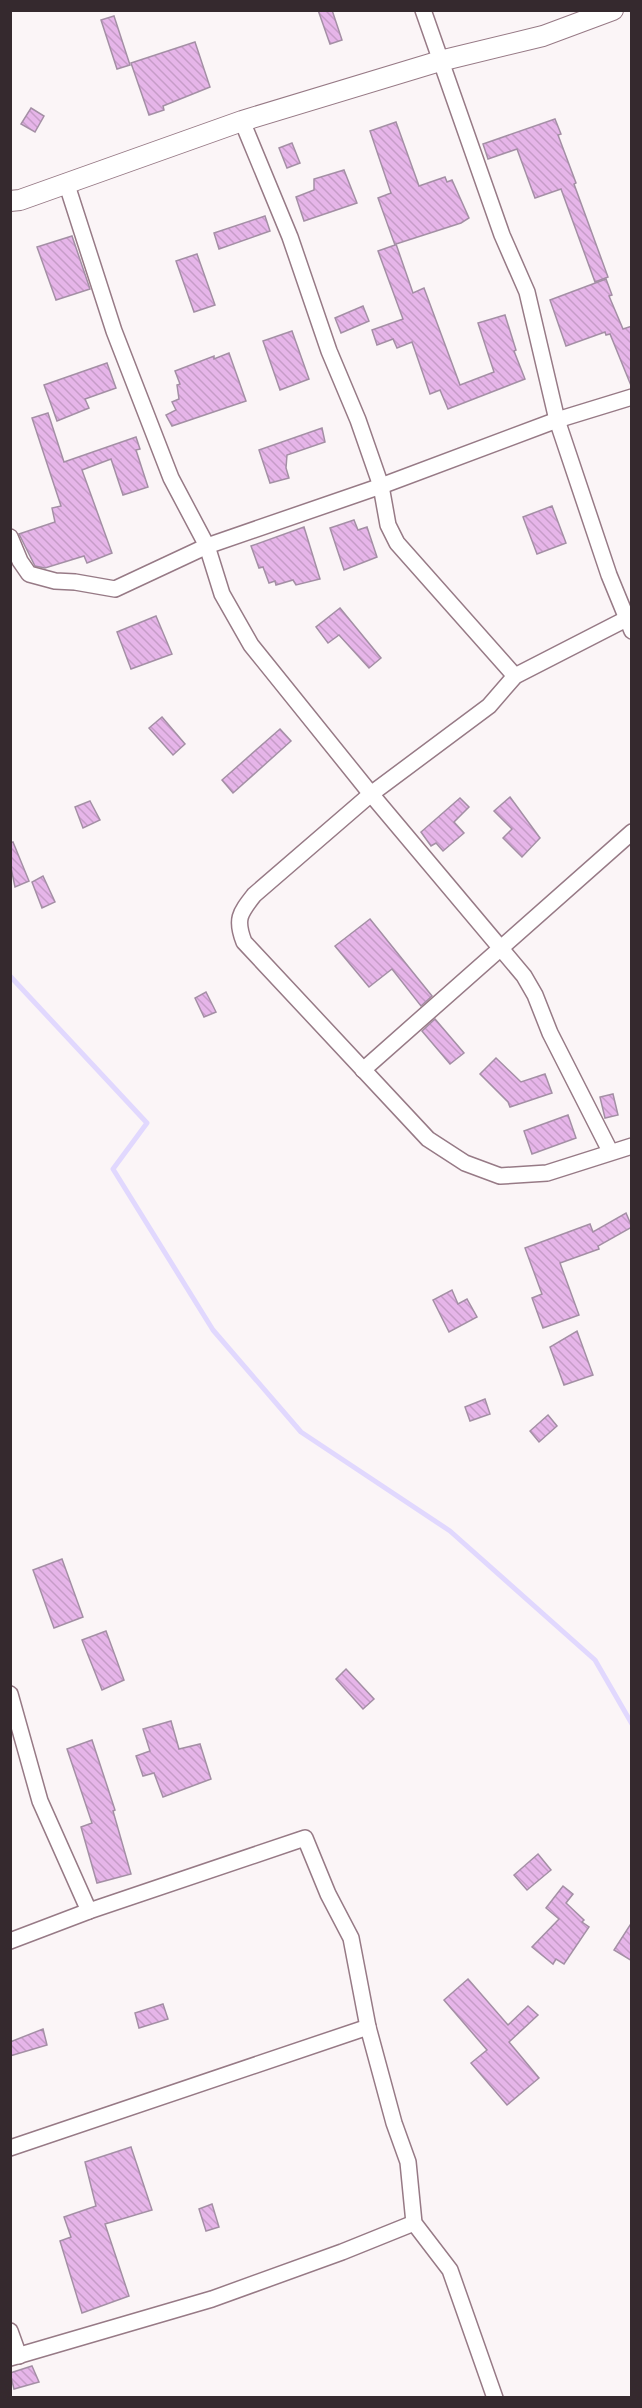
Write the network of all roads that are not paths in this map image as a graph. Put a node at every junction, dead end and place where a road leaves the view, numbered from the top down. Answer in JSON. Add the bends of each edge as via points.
{"nodes":[{"id":1,"x":423,"y":10,"type":"edge"},
{"id":2,"x":613,"y":10,"type":"edge"},
{"id":3,"x":440,"y":61,"type":"junction"},
{"id":4,"x":243,"y":121,"type":"junction"},
{"id":5,"x":66,"y":182,"type":"junction"},
{"id":6,"x":10,"y":201,"type":"edge"},
{"id":7,"x":632,"y":397,"type":"edge"},
{"id":8,"x":557,"y":420,"type":"junction"},
{"id":9,"x":381,"y":486,"type":"junction"},
{"id":10,"x":10,"y":537,"type":"edge"},
{"id":11,"x":207,"y":546,"type":"junction"},
{"id":12,"x":630,"y":622,"type":"edge"},
{"id":13,"x":515,"y":676,"type":"junction"},
{"id":14,"x":371,"y":794,"type":"junction"},
{"id":15,"x":632,"y":832,"type":"edge"},
{"id":16,"x":502,"y":947,"type":"junction"},
{"id":17,"x":363,"y":1070,"type":"junction"},
{"id":18,"x":632,"y":1146,"type":"edge"},
{"id":19,"x":610,"y":1151,"type":"junction"},
{"id":20,"x":10,"y":1694,"type":"edge"},
{"id":21,"x":89,"y":1911,"type":"junction"},
{"id":22,"x":10,"y":1941,"type":"edge"},
{"id":23,"x":368,"y":2027,"type":"junction"},
{"id":24,"x":10,"y":2148,"type":"edge"},
{"id":25,"x":414,"y":2223,"type":"junction"},
{"id":26,"x":10,"y":2331,"type":"edge"},
{"id":27,"x":15,"y":2357,"type":"edge"},
{"id":28,"x":495,"y":2397,"type":"edge"}],
"edges":[{"from":1,"to":3,"type":"street"},
{"from":2,"to":3,"type":"street","via":[[543,36]]},
{"from":3,"to":4,"type":"street"},
{"from":3,"to":8,"type":"street","via":[[502,235],[527,291]]},
{"from":4,"to":5,"type":"street"},
{"from":4,"to":9,"type":"street"},
{"from":5,"to":6,"type":"street"},
{"from":5,"to":11,"type":"street","via":[[118,342],[171,478]]},
{"from":7,"to":8,"type":"street"},
{"from":8,"to":9,"type":"street"},
{"from":8,"to":12,"type":"street"},
{"from":9,"to":11,"type":"street"},
{"from":9,"to":13,"type":"street","via":[[388,525],[397,543]]},
{"from":10,"to":11,"type":"street","via":[[29,574],[115,589]]},
{"from":11,"to":14,"type":"street","via":[[222,594],[251,645]]},
{"from":12,"to":13,"type":"street"},
{"from":13,"to":14,"type":"street","via":[[489,706]]},
{"from":14,"to":16,"type":"street"},
{"from":14,"to":17,"type":"street","via":[[254,895],[240,913],[238,928],[244,942]]},
{"from":15,"to":16,"type":"street"},
{"from":16,"to":17,"type":"street"},
{"from":16,"to":19,"type":"street","via":[[535,995]]},
{"from":17,"to":19,"type":"street","via":[[428,1139],[465,1163],[500,1176],[547,1173]]},
{"from":18,"to":19,"type":"street"},
{"from":20,"to":21,"type":"street","via":[[40,1801]]},
{"from":21,"to":22,"type":"street"},
{"from":21,"to":23,"type":"street","via":[[305,1838],[351,1938]]},
{"from":23,"to":24,"type":"street"},
{"from":23,"to":25,"type":"street","via":[[408,2162]]},
{"from":25,"to":27,"type":"street","via":[[212,2299]]},
{"from":25,"to":28,"type":"street","via":[[450,2270]]},
{"from":26,"to":27,"type":"street"}]}
